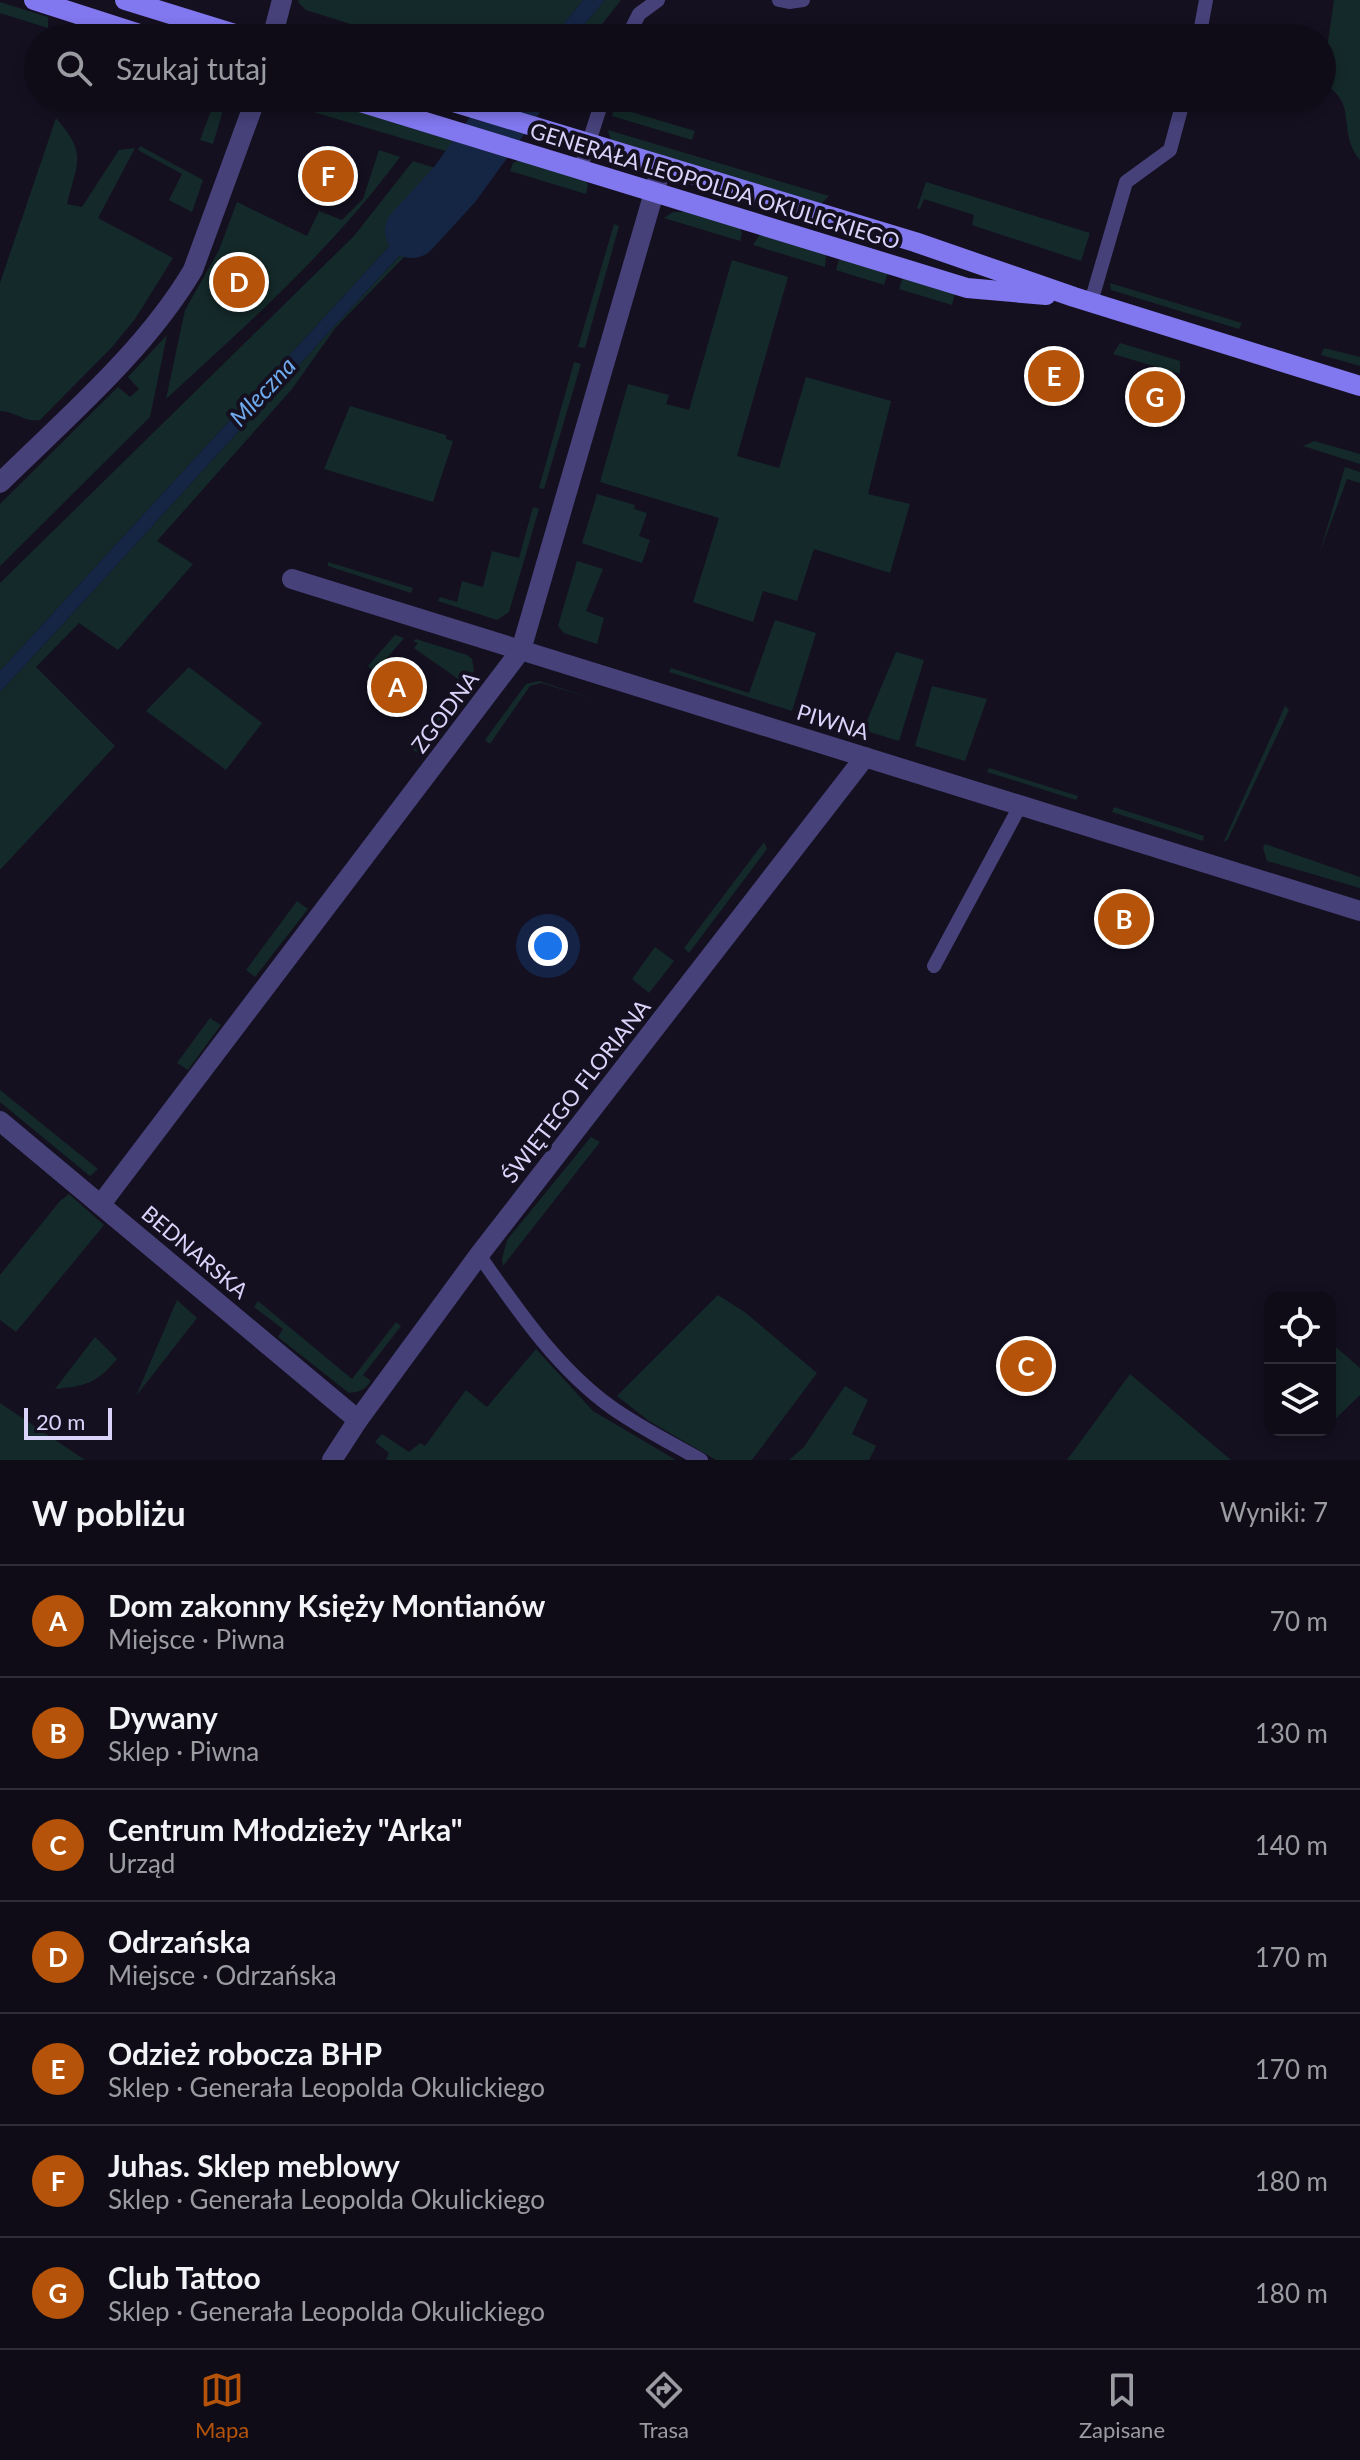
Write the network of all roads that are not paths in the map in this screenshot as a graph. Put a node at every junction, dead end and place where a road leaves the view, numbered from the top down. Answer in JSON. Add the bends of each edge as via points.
{"nodes":[{"id":1,"x":34,"y":0,"type":"edge"},
{"id":2,"x":125,"y":0,"type":"edge"},
{"id":3,"x":282,"y":0,"type":"edge"},
{"id":4,"x":658,"y":0,"type":"edge"},
{"id":5,"x":779,"y":0,"type":"edge"},
{"id":6,"x":803,"y":0,"type":"edge"},
{"id":7,"x":1206,"y":0,"type":"edge"},
{"id":8,"x":109,"y":24,"type":"edge"},
{"id":9,"x":203,"y":24,"type":"edge"},
{"id":10,"x":276,"y":24,"type":"edge"},
{"id":11,"x":634,"y":24,"type":"edge"},
{"id":12,"x":1202,"y":24,"type":"edge"},
{"id":13,"x":251,"y":112,"type":"edge"},
{"id":14,"x":392,"y":112,"type":"edge"},
{"id":15,"x":485,"y":112,"type":"edge"},
{"id":16,"x":599,"y":112,"type":"edge"},
{"id":17,"x":1180,"y":112,"type":"edge"},
{"id":18,"x":589,"y":143,"type":"junction"},
{"id":19,"x":662,"y":165,"type":"junction"},
{"id":20,"x":580,"y":170,"type":"junction"},
{"id":21,"x":654,"y":192,"type":"junction"},
{"id":22,"x":1082,"y":300,"type":"junction"},
{"id":23,"x":1360,"y":386,"type":"edge"},
{"id":24,"x":0,"y":483,"type":"edge"},
{"id":25,"x":292,"y":579,"type":"dead end"},
{"id":26,"x":521,"y":650,"type":"junction"},
{"id":27,"x":865,"y":757,"type":"junction"},
{"id":28,"x":1020,"y":806,"type":"junction"},
{"id":29,"x":1360,"y":911,"type":"edge"},
{"id":30,"x":934,"y":966,"type":"dead end"},
{"id":31,"x":0,"y":1121,"type":"edge"},
{"id":32,"x":101,"y":1204,"type":"junction"},
{"id":33,"x":479,"y":1255,"type":"junction"},
{"id":34,"x":358,"y":1420,"type":"junction"},
{"id":35,"x":332,"y":1460,"type":"edge"},
{"id":36,"x":701,"y":1460,"type":"edge"}],
"edges":[{"from":1,"to":8,"type":"main road"},
{"from":2,"to":9,"type":"main road"},
{"from":3,"to":10,"type":"street"},
{"from":4,"to":11,"type":"lane"},
{"from":5,"to":6,"type":"lane"},
{"from":7,"to":12,"type":"lane"},
{"from":13,"to":24,"type":"street","via":[[208,233],[182,288],[93,392]]},
{"from":14,"to":20,"type":"main road","name":"GENERAŁA LEOPOLDA OKULICKIEGO"},
{"from":15,"to":18,"type":"main road","name":"GENERAŁA LEOPOLDA OKULICKIEGO"},
{"from":16,"to":18,"type":"lane"},
{"from":17,"to":22,"type":"lane","via":[[1170,150],[1126,182]]},
{"from":18,"to":19,"type":"main road","name":"GENERAŁA LEOPOLDA OKULICKIEGO"},
{"from":18,"to":20,"type":"lane"},
{"from":19,"to":21,"type":"street","name":"ZGODNA"},
{"from":19,"to":22,"type":"main road","name":"GENERAŁA LEOPOLDA OKULICKIEGO","via":[[960,256]]},
{"from":20,"to":21,"type":"main road","name":"GENERAŁA LEOPOLDA OKULICKIEGO"},
{"from":21,"to":22,"type":"main road","name":"GENERAŁA LEOPOLDA OKULICKIEGO","via":[[967,288]]},
{"from":21,"to":26,"type":"street","name":"ZGODNA"},
{"from":22,"to":23,"type":"main road","name":"GENERAŁA LEOPOLDA OKULICKIEGO"},
{"from":25,"to":26,"type":"street","name":"PIWNA"},
{"from":26,"to":27,"type":"street","name":"PIWNA"},
{"from":26,"to":32,"type":"street","name":"ZGODNA"},
{"from":27,"to":28,"type":"street","name":"PIWNA"},
{"from":27,"to":33,"type":"street","name":"ŚWIĘTEGO FLORIANA"},
{"from":28,"to":29,"type":"street","name":"PIWNA"},
{"from":28,"to":30,"type":"lane"},
{"from":31,"to":32,"type":"street","name":"BEDNARSKA"},
{"from":32,"to":34,"type":"street","name":"BEDNARSKA"},
{"from":33,"to":34,"type":"street","name":"ŚWIĘTEGO FLORIANA"},
{"from":33,"to":36,"type":"lane","via":[[546,1346],[598,1397]]},
{"from":34,"to":35,"type":"street","name":"ŚWIĘTEGO FLORIANA"}]}
